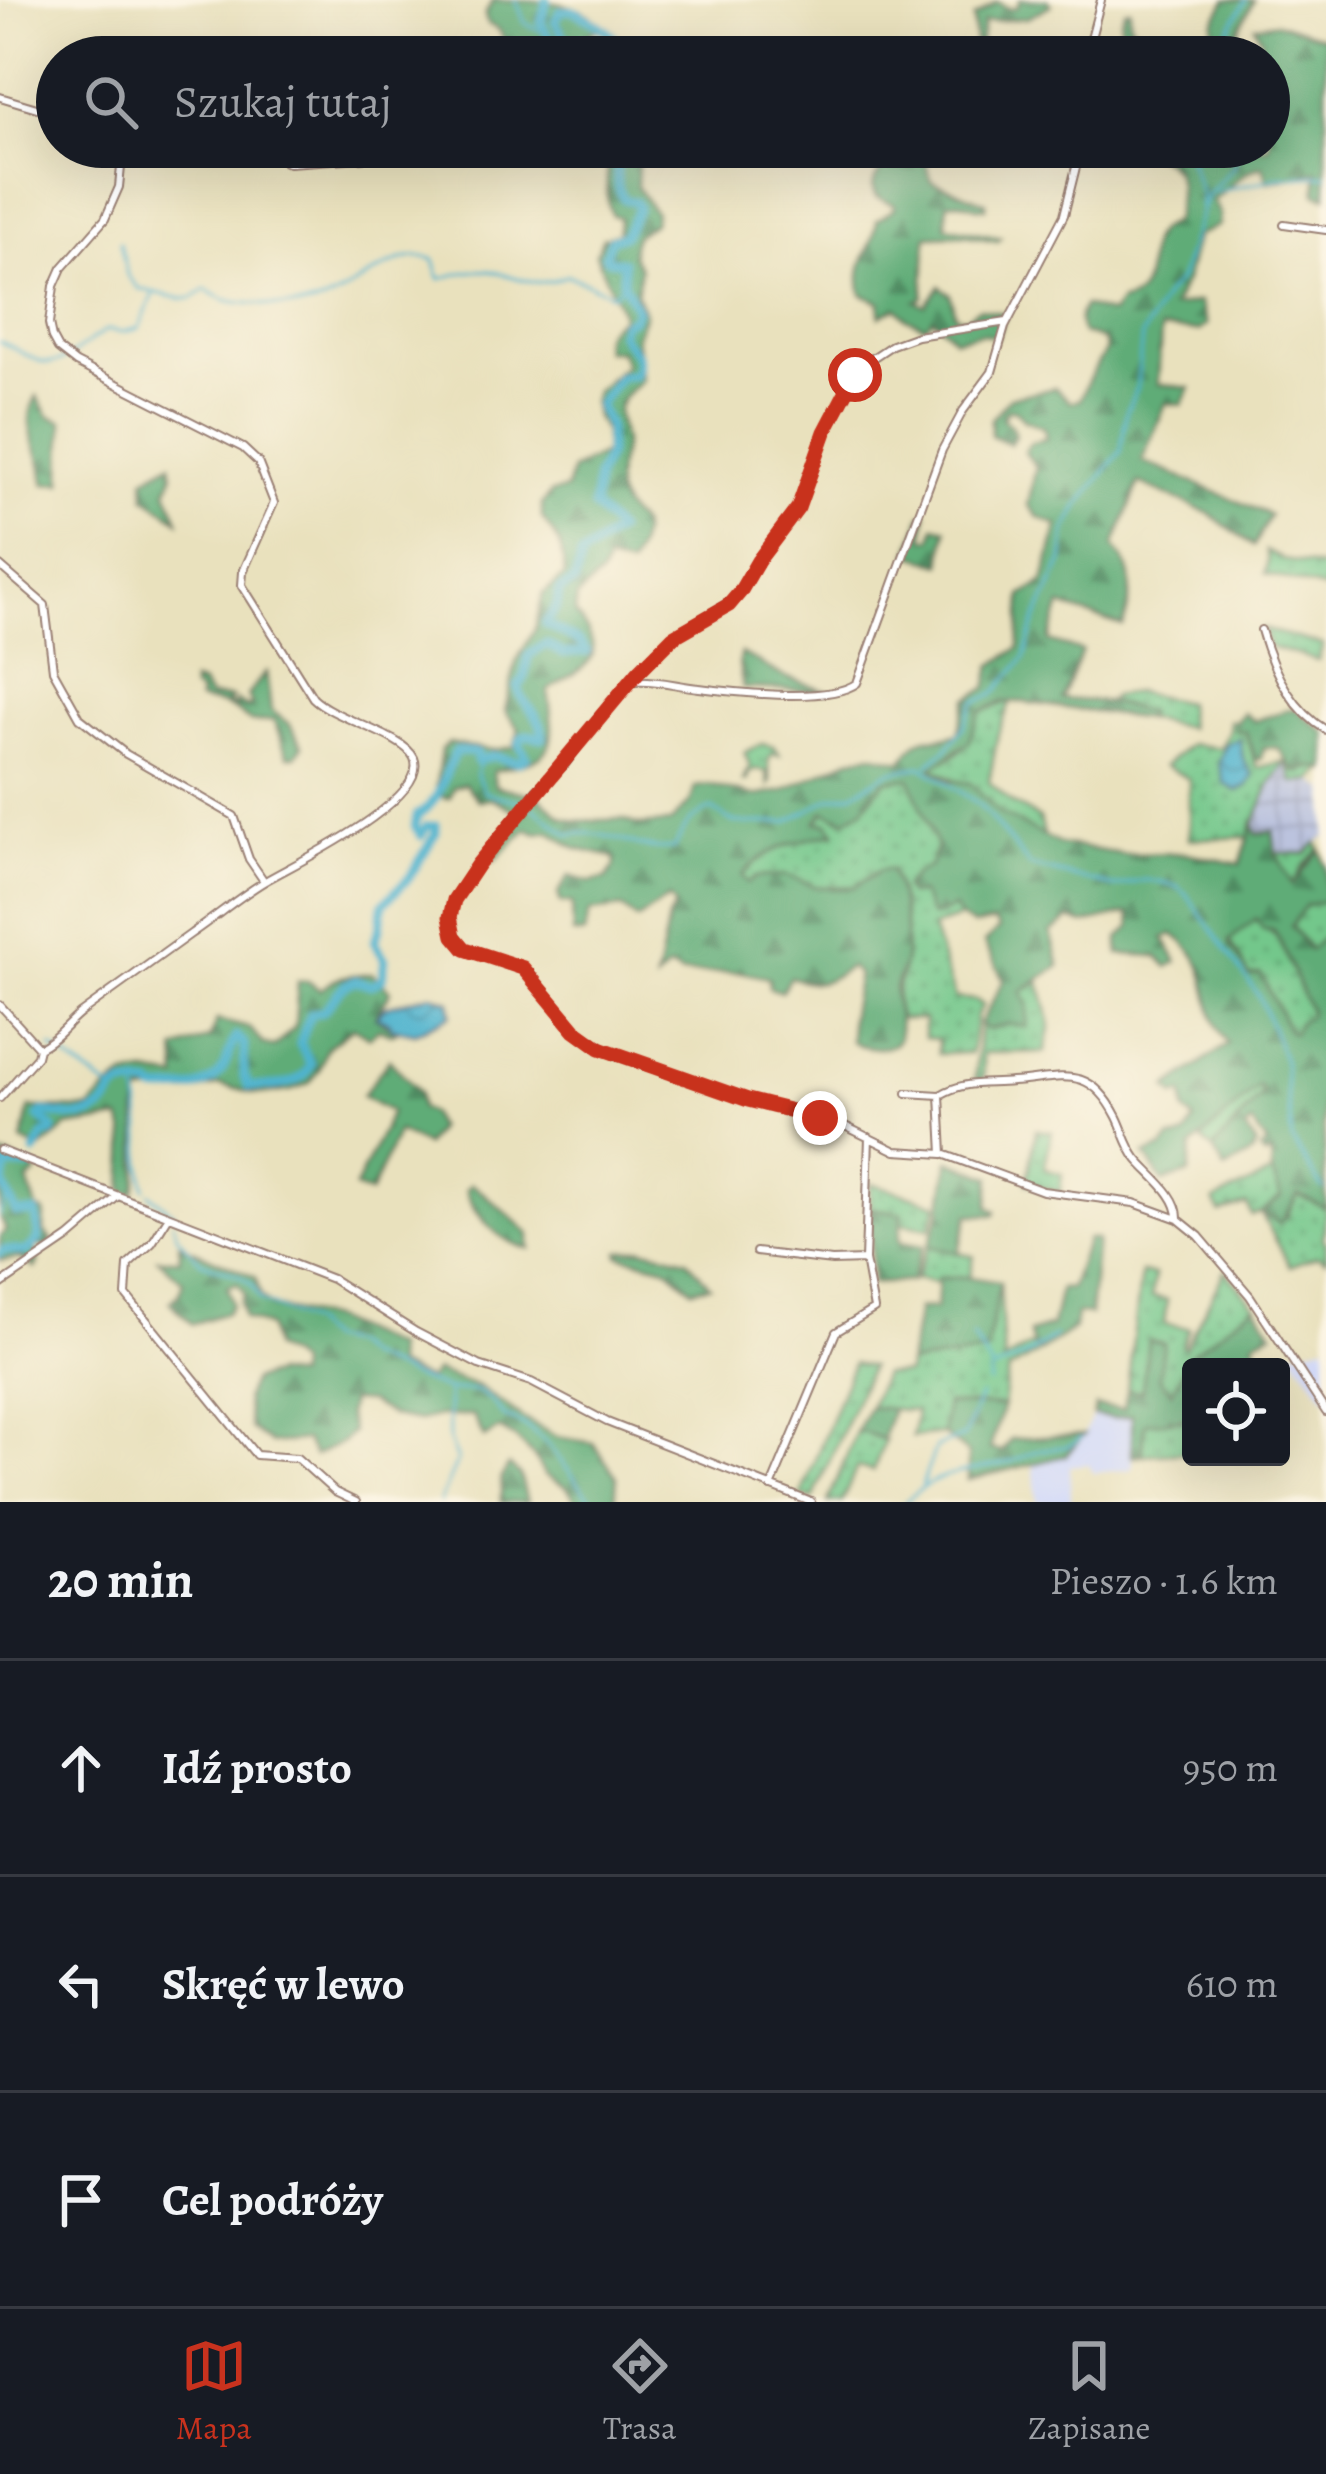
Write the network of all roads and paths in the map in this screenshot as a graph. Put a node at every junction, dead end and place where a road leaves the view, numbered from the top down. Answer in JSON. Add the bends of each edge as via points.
{"nodes":[{"id":1,"x":1101,"y":0,"type":"edge"},
{"id":2,"x":1092,"y":36,"type":"edge"},
{"id":3,"x":0,"y":97,"type":"edge"},
{"id":4,"x":36,"y":108,"type":"edge"},
{"id":5,"x":121,"y":168,"type":"edge"},
{"id":6,"x":1076,"y":168,"type":"edge"},
{"id":7,"x":1284,"y":224,"type":"dead end"},
{"id":8,"x":1326,"y":230,"type":"edge"},
{"id":9,"x":1007,"y":322,"type":"junction"},
{"id":10,"x":0,"y":566,"type":"edge"},
{"id":11,"x":1261,"y":630,"type":"dead end"},
{"id":12,"x":631,"y":682,"type":"junction"},
{"id":13,"x":1326,"y":730,"type":"edge"},
{"id":14,"x":264,"y":881,"type":"junction"},
{"id":15,"x":0,"y":1005,"type":"edge"},
{"id":16,"x":39,"y":1048,"type":"junction"},
{"id":17,"x":908,"y":1093,"type":"dead end"},
{"id":18,"x":940,"y":1095,"type":"junction"},
{"id":19,"x":0,"y":1098,"type":"edge"},
{"id":20,"x":869,"y":1137,"type":"junction"},
{"id":21,"x":0,"y":1150,"type":"edge"},
{"id":22,"x":943,"y":1154,"type":"junction"},
{"id":23,"x":118,"y":1196,"type":"junction"},
{"id":24,"x":169,"y":1216,"type":"junction"},
{"id":25,"x":1178,"y":1219,"type":"junction"},
{"id":26,"x":756,"y":1252,"type":"dead end"},
{"id":27,"x":865,"y":1260,"type":"junction"},
{"id":28,"x":0,"y":1286,"type":"edge"},
{"id":29,"x":1326,"y":1412,"type":"edge"},
{"id":30,"x":770,"y":1489,"type":"junction"},
{"id":31,"x":356,"y":1502,"type":"edge"},
{"id":32,"x":811,"y":1502,"type":"edge"}],
"edges":[{"from":1,"to":2,"type":"street"},
{"from":3,"to":4,"type":"street"},
{"from":5,"to":14,"type":"street","via":[[106,220],[54,286],[52,338],[66,357],[258,461],[274,503],[243,572],[246,596],[320,704],[404,747],[415,763],[401,796]]},
{"from":6,"to":9,"type":"street","via":[[1064,215]]},
{"from":7,"to":8,"type":"street"},
{"from":9,"to":12,"type":"street","via":[[917,336],[865,363],[825,432],[798,508],[740,592],[673,637]]},
{"from":9,"to":12,"type":"street","via":[[992,372],[942,450],[856,683],[797,693]]},
{"from":10,"to":14,"type":"street","via":[[45,605],[53,670],[80,718],[233,816]]},
{"from":11,"to":13,"type":"street","via":[[1294,704]]},
{"from":12,"to":20,"type":"street","via":[[478,864],[452,905],[454,936],[465,949],[529,972],[568,1023],[600,1048]]},
{"from":14,"to":16,"type":"street"},
{"from":15,"to":16,"type":"street"},
{"from":16,"to":19,"type":"street"},
{"from":17,"to":18,"type":"street"},
{"from":18,"to":22,"type":"street"},
{"from":18,"to":25,"type":"street","via":[[972,1080],[1082,1080],[1110,1104],[1129,1148],[1173,1201]]},
{"from":20,"to":22,"type":"street","via":[[896,1151]]},
{"from":20,"to":27,"type":"street"},
{"from":21,"to":23,"type":"street"},
{"from":22,"to":25,"type":"street","via":[[1043,1191]]},
{"from":23,"to":24,"type":"street"},
{"from":23,"to":28,"type":"street"},
{"from":24,"to":30,"type":"street","via":[[332,1279],[479,1365]]},
{"from":24,"to":31,"type":"street","via":[[128,1265],[126,1295],[256,1455],[297,1458]]},
{"from":25,"to":29,"type":"street","via":[[1259,1307]]},
{"from":26,"to":27,"type":"street"},
{"from":27,"to":30,"type":"street","via":[[874,1309],[836,1332]]},
{"from":30,"to":32,"type":"street"}]}
